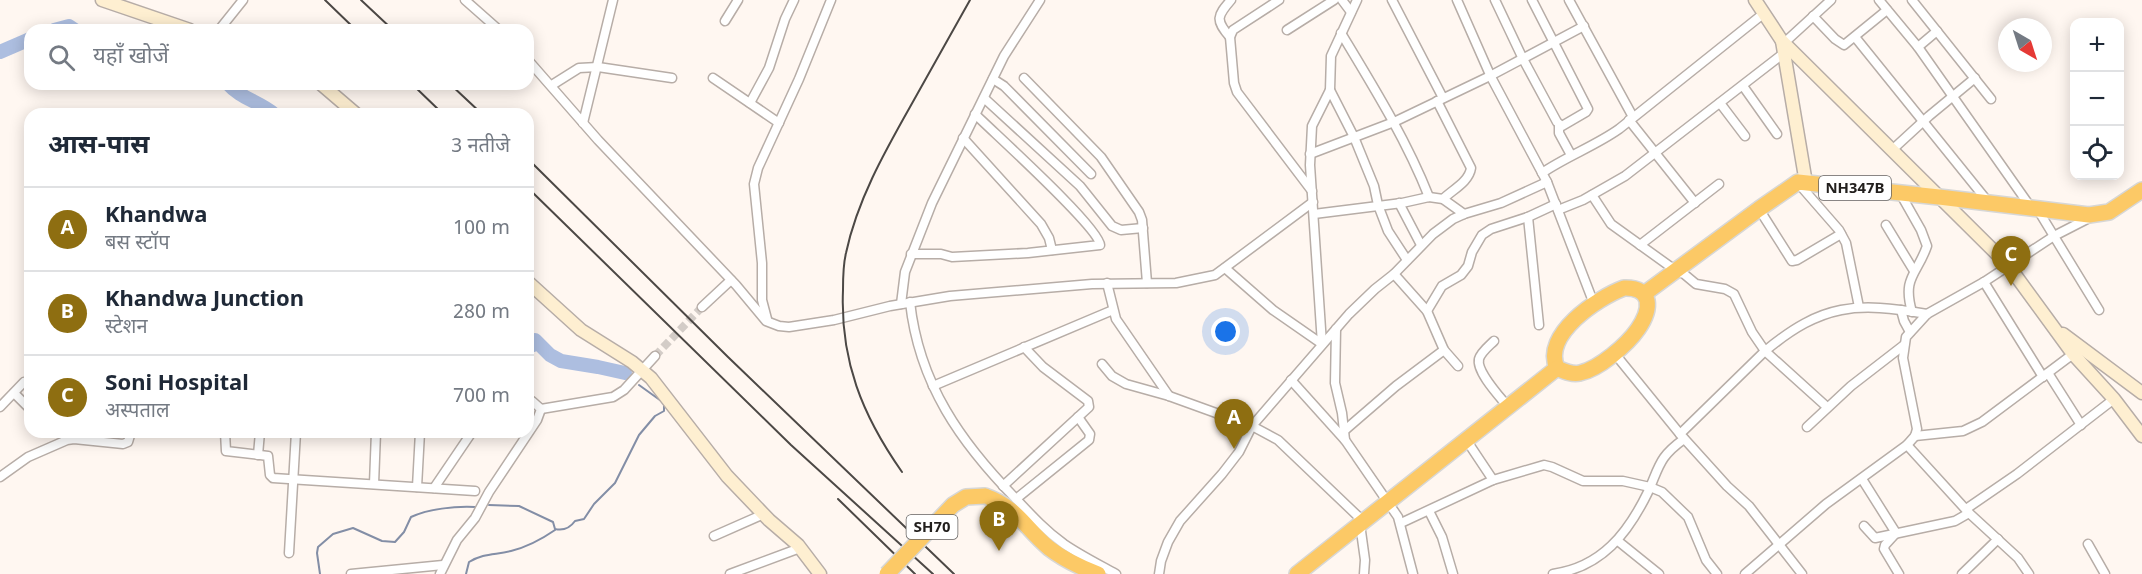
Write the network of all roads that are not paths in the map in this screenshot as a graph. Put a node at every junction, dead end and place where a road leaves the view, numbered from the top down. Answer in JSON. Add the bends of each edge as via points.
{"nodes":[{"id":1,"x":102,"y":0,"type":"edge"},
{"id":2,"x":243,"y":0,"type":"edge"},
{"id":3,"x":465,"y":0,"type":"edge"},
{"id":4,"x":613,"y":0,"type":"edge"},
{"id":5,"x":738,"y":0,"type":"edge"},
{"id":6,"x":794,"y":0,"type":"edge"},
{"id":7,"x":831,"y":0,"type":"edge"},
{"id":8,"x":1040,"y":0,"type":"edge"},
{"id":9,"x":1231,"y":0,"type":"edge"},
{"id":10,"x":1279,"y":0,"type":"edge"},
{"id":11,"x":1334,"y":0,"type":"edge"},
{"id":12,"x":1342,"y":0,"type":"edge"},
{"id":13,"x":1357,"y":0,"type":"edge"},
{"id":14,"x":1392,"y":0,"type":"edge"},
{"id":15,"x":1457,"y":0,"type":"edge"},
{"id":16,"x":1495,"y":0,"type":"edge"},
{"id":17,"x":1533,"y":0,"type":"edge"},
{"id":18,"x":1569,"y":0,"type":"edge"},
{"id":19,"x":1755,"y":0,"type":"edge"},
{"id":20,"x":1831,"y":0,"type":"edge"},
{"id":21,"x":1879,"y":0,"type":"edge"},
{"id":22,"x":1912,"y":0,"type":"edge"},
{"id":23,"x":1887,"y":10,"type":"junction"},
{"id":24,"x":1351,"y":12,"type":"junction"},
{"id":25,"x":1762,"y":14,"type":"junction"},
{"id":26,"x":1813,"y":16,"type":"junction"},
{"id":27,"x":725,"y":21,"type":"dead end"},
{"id":28,"x":172,"y":24,"type":"edge"},
{"id":29,"x":224,"y":24,"type":"edge"},
{"id":30,"x":492,"y":24,"type":"edge"},
{"id":31,"x":1584,"y":26,"type":"junction"},
{"id":32,"x":1287,"y":30,"type":"dead end"},
{"id":33,"x":1937,"y":31,"type":"junction"},
{"id":34,"x":1341,"y":33,"type":"junction"},
{"id":35,"x":1230,"y":37,"type":"junction"},
{"id":36,"x":1855,"y":37,"type":"junction"},
{"id":37,"x":1555,"y":42,"type":"junction"},
{"id":38,"x":1783,"y":46,"type":"junction"},
{"id":39,"x":1918,"y":47,"type":"junction"},
{"id":40,"x":1523,"y":59,"type":"junction"},
{"id":41,"x":534,"y":66,"type":"edge"},
{"id":42,"x":598,"y":67,"type":"junction"},
{"id":43,"x":1491,"y":76,"type":"junction"},
{"id":44,"x":672,"y":78,"type":"dead end"},
{"id":45,"x":712,"y":78,"type":"dead end"},
{"id":46,"x":1024,"y":78,"type":"dead end"},
{"id":47,"x":1975,"y":78,"type":"junction"},
{"id":48,"x":993,"y":79,"type":"junction"},
{"id":49,"x":552,"y":86,"type":"junction"},
{"id":50,"x":1743,"y":86,"type":"junction"},
{"id":51,"x":328,"y":90,"type":"edge"},
{"id":52,"x":1330,"y":90,"type":"junction"},
{"id":53,"x":1953,"y":97,"type":"junction"},
{"id":54,"x":984,"y":98,"type":"junction"},
{"id":55,"x":1991,"y":99,"type":"dead end"},
{"id":56,"x":1440,"y":100,"type":"junction"},
{"id":57,"x":750,"y":103,"type":"junction"},
{"id":58,"x":1720,"y":103,"type":"junction"},
{"id":59,"x":349,"y":108,"type":"edge"},
{"id":60,"x":975,"y":114,"type":"junction"},
{"id":61,"x":1631,"y":119,"type":"junction"},
{"id":62,"x":1924,"y":120,"type":"junction"},
{"id":63,"x":1394,"y":122,"type":"junction"},
{"id":64,"x":583,"y":123,"type":"junction"},
{"id":65,"x":779,"y":123,"type":"junction"},
{"id":66,"x":1559,"y":126,"type":"junction"},
{"id":67,"x":1777,"y":134,"type":"dead end"},
{"id":68,"x":1745,"y":136,"type":"dead end"},
{"id":69,"x":1354,"y":137,"type":"junction"},
{"id":70,"x":963,"y":138,"type":"junction"},
{"id":71,"x":1892,"y":150,"type":"junction"},
{"id":72,"x":1655,"y":153,"type":"junction"},
{"id":73,"x":1310,"y":154,"type":"junction"},
{"id":74,"x":1571,"y":155,"type":"junction"},
{"id":75,"x":1542,"y":173,"type":"junction"},
{"id":76,"x":1091,"y":174,"type":"dead end"},
{"id":77,"x":2142,"y":179,"type":"edge"},
{"id":78,"x":1547,"y":182,"type":"junction"},
{"id":79,"x":1802,"y":182,"type":"junction"},
{"id":80,"x":1719,"y":184,"type":"dead end"},
{"id":81,"x":2142,"y":190,"type":"edge"},
{"id":82,"x":1312,"y":191,"type":"junction"},
{"id":83,"x":1899,"y":193,"type":"junction"},
{"id":84,"x":1592,"y":195,"type":"junction"},
{"id":85,"x":1939,"y":196,"type":"junction"},
{"id":86,"x":1429,"y":197,"type":"junction"},
{"id":87,"x":1443,"y":199,"type":"junction"},
{"id":88,"x":1313,"y":202,"type":"junction"},
{"id":89,"x":1399,"y":203,"type":"junction"},
{"id":90,"x":1695,"y":203,"type":"junction"},
{"id":91,"x":1990,"y":204,"type":"junction"},
{"id":92,"x":1378,"y":205,"type":"junction"},
{"id":93,"x":1557,"y":207,"type":"junction"},
{"id":94,"x":1759,"y":208,"type":"junction"},
{"id":95,"x":2035,"y":209,"type":"junction"},
{"id":96,"x":1314,"y":214,"type":"junction"},
{"id":97,"x":1464,"y":214,"type":"junction"},
{"id":98,"x":2097,"y":214,"type":"junction"},
{"id":99,"x":1528,"y":217,"type":"junction"},
{"id":100,"x":1886,"y":225,"type":"dead end"},
{"id":101,"x":1143,"y":228,"type":"junction"},
{"id":102,"x":1841,"y":234,"type":"junction"},
{"id":103,"x":2054,"y":236,"type":"junction"},
{"id":104,"x":1421,"y":245,"type":"junction"},
{"id":105,"x":1640,"y":245,"type":"junction"},
{"id":106,"x":1052,"y":250,"type":"junction"},
{"id":107,"x":911,"y":254,"type":"junction"},
{"id":108,"x":1407,"y":260,"type":"junction"},
{"id":109,"x":2008,"y":265,"type":"junction"},
{"id":110,"x":1226,"y":268,"type":"junction"},
{"id":111,"x":1675,"y":270,"type":"junction"},
{"id":112,"x":1914,"y":272,"type":"junction"},
{"id":113,"x":1394,"y":274,"type":"junction"},
{"id":114,"x":731,"y":280,"type":"junction"},
{"id":115,"x":1984,"y":282,"type":"junction"},
{"id":116,"x":1107,"y":283,"type":"junction"},
{"id":117,"x":1148,"y":283,"type":"junction"},
{"id":118,"x":534,"y":287,"type":"edge"},
{"id":119,"x":1644,"y":294,"type":"junction"},
{"id":120,"x":905,"y":303,"type":"junction"},
{"id":121,"x":1594,"y":304,"type":"junction"},
{"id":122,"x":702,"y":307,"type":"tunnel mouth"},
{"id":123,"x":1859,"y":307,"type":"junction"},
{"id":124,"x":1113,"y":310,"type":"junction"},
{"id":125,"x":1901,"y":310,"type":"junction"},
{"id":126,"x":2099,"y":310,"type":"dead end"},
{"id":127,"x":1427,"y":311,"type":"junction"},
{"id":128,"x":1912,"y":312,"type":"junction"},
{"id":129,"x":1927,"y":314,"type":"junction"},
{"id":130,"x":769,"y":322,"type":"junction"},
{"id":131,"x":1539,"y":325,"type":"dead end"},
{"id":132,"x":1336,"y":329,"type":"junction"},
{"id":133,"x":2057,"y":330,"type":"junction"},
{"id":134,"x":1910,"y":332,"type":"junction"},
{"id":135,"x":1494,"y":341,"type":"dead end"},
{"id":136,"x":1322,"y":344,"type":"junction"},
{"id":137,"x":1904,"y":345,"type":"junction"},
{"id":138,"x":1024,"y":347,"type":"junction"},
{"id":139,"x":1444,"y":350,"type":"junction"},
{"id":140,"x":1765,"y":351,"type":"junction"},
{"id":141,"x":1615,"y":354,"type":"junction"},
{"id":142,"x":2073,"y":354,"type":"junction"},
{"id":143,"x":655,"y":356,"type":"tunnel mouth"},
{"id":144,"x":1102,"y":364,"type":"dead end"},
{"id":145,"x":1458,"y":366,"type":"dead end"},
{"id":146,"x":1557,"y":368,"type":"junction"},
{"id":147,"x":642,"y":370,"type":"junction"},
{"id":148,"x":2045,"y":375,"type":"junction"},
{"id":149,"x":1291,"y":380,"type":"junction"},
{"id":150,"x":24,"y":382,"type":"dead end"},
{"id":151,"x":933,"y":386,"type":"junction"},
{"id":152,"x":14,"y":393,"type":"junction"},
{"id":153,"x":2142,"y":393,"type":"edge"},
{"id":154,"x":1169,"y":396,"type":"junction"},
{"id":155,"x":2114,"y":399,"type":"junction"},
{"id":156,"x":534,"y":403,"type":"edge"},
{"id":157,"x":24,"y":404,"type":"edge"},
{"id":158,"x":0,"y":407,"type":"edge"},
{"id":159,"x":1827,"y":407,"type":"junction"},
{"id":160,"x":1509,"y":408,"type":"junction"},
{"id":161,"x":541,"y":409,"type":"junction"},
{"id":162,"x":1078,"y":417,"type":"junction"},
{"id":163,"x":534,"y":425,"type":"edge"},
{"id":164,"x":2081,"y":425,"type":"junction"},
{"id":165,"x":1252,"y":426,"type":"junction"},
{"id":166,"x":1807,"y":427,"type":"dead end"},
{"id":167,"x":1345,"y":435,"type":"junction"},
{"id":168,"x":1915,"y":436,"type":"junction"},
{"id":169,"x":2142,"y":436,"type":"edge"},
{"id":170,"x":1682,"y":437,"type":"junction"},
{"id":171,"x":129,"y":438,"type":"edge"},
{"id":172,"x":225,"y":438,"type":"edge"},
{"id":173,"x":259,"y":438,"type":"edge"},
{"id":174,"x":296,"y":438,"type":"edge"},
{"id":175,"x":376,"y":438,"type":"edge"},
{"id":176,"x":420,"y":438,"type":"edge"},
{"id":177,"x":468,"y":438,"type":"edge"},
{"id":178,"x":527,"y":438,"type":"edge"},
{"id":179,"x":1467,"y":441,"type":"junction"},
{"id":180,"x":1907,"y":445,"type":"junction"},
{"id":181,"x":258,"y":455,"type":"junction"},
{"id":182,"x":0,"y":477,"type":"edge"},
{"id":183,"x":1862,"y":478,"type":"junction"},
{"id":184,"x":293,"y":479,"type":"junction"},
{"id":185,"x":1493,"y":480,"type":"junction"},
{"id":186,"x":374,"y":484,"type":"junction"},
{"id":187,"x":1003,"y":486,"type":"junction"},
{"id":188,"x":417,"y":487,"type":"junction"},
{"id":189,"x":1650,"y":487,"type":"junction"},
{"id":190,"x":434,"y":488,"type":"junction"},
{"id":191,"x":475,"y":491,"type":"dead end"},
{"id":192,"x":1016,"y":499,"type":"junction"},
{"id":193,"x":1388,"y":502,"type":"junction"},
{"id":194,"x":1429,"y":511,"type":"junction"},
{"id":195,"x":1967,"y":511,"type":"junction"},
{"id":196,"x":764,"y":514,"type":"junction"},
{"id":197,"x":1362,"y":523,"type":"junction"},
{"id":198,"x":1401,"y":523,"type":"junction"},
{"id":199,"x":1864,"y":526,"type":"dead end"},
{"id":200,"x":1896,"y":533,"type":"junction"},
{"id":201,"x":714,"y":537,"type":"dead end"},
{"id":202,"x":1998,"y":539,"type":"junction"},
{"id":203,"x":1618,"y":541,"type":"junction"},
{"id":204,"x":2088,"y":544,"type":"dead end"},
{"id":205,"x":1780,"y":545,"type":"junction"},
{"id":206,"x":800,"y":548,"type":"junction"},
{"id":207,"x":289,"y":553,"type":"dead end"},
{"id":208,"x":442,"y":570,"type":"edge"},
{"id":209,"x":392,"y":572,"type":"edge"},
{"id":210,"x":351,"y":574,"type":"edge"},
{"id":211,"x":730,"y":574,"type":"edge"},
{"id":212,"x":820,"y":574,"type":"edge"},
{"id":213,"x":887,"y":574,"type":"edge"},
{"id":214,"x":1098,"y":574,"type":"edge"},
{"id":215,"x":1116,"y":574,"type":"edge"},
{"id":216,"x":1159,"y":574,"type":"edge"},
{"id":217,"x":1297,"y":574,"type":"edge"},
{"id":218,"x":1364,"y":574,"type":"edge"},
{"id":219,"x":1413,"y":574,"type":"edge"},
{"id":220,"x":1453,"y":574,"type":"edge"},
{"id":221,"x":1553,"y":574,"type":"edge"},
{"id":222,"x":1659,"y":574,"type":"edge"},
{"id":223,"x":1717,"y":574,"type":"edge"},
{"id":224,"x":1745,"y":574,"type":"edge"},
{"id":225,"x":1802,"y":574,"type":"edge"},
{"id":226,"x":1899,"y":574,"type":"edge"},
{"id":227,"x":1962,"y":574,"type":"edge"},
{"id":228,"x":2029,"y":574,"type":"edge"},
{"id":229,"x":2105,"y":574,"type":"edge"}],
"edges":[{"from":1,"to":28,"type":"main road"},
{"from":2,"to":29,"type":"street"},
{"from":3,"to":30,"type":"street"},
{"from":4,"to":42,"type":"street"},
{"from":5,"to":27,"type":"street"},
{"from":6,"to":57,"type":"street","via":[[769,68]]},
{"from":7,"to":65,"type":"street"},
{"from":8,"to":48,"type":"street"},
{"from":9,"to":35,"type":"street","via":[[1219,20]]},
{"from":10,"to":35,"type":"street","via":[[1233,30]]},
{"from":11,"to":32,"type":"street"},
{"from":12,"to":24,"type":"street"},
{"from":13,"to":24,"type":"street"},
{"from":14,"to":56,"type":"street"},
{"from":15,"to":43,"type":"street"},
{"from":16,"to":40,"type":"street"},
{"from":17,"to":37,"type":"street"},
{"from":18,"to":31,"type":"street"},
{"from":19,"to":25,"type":"main road"},
{"from":20,"to":26,"type":"street"},
{"from":21,"to":23,"type":"street"},
{"from":22,"to":33,"type":"street"},
{"from":23,"to":36,"type":"street"},
{"from":23,"to":39,"type":"street"},
{"from":24,"to":34,"type":"street"},
{"from":25,"to":38,"type":"main road"},
{"from":25,"to":61,"type":"street"},
{"from":26,"to":36,"type":"street","via":[[1840,44],[1848,44]]},
{"from":26,"to":38,"type":"street"},
{"from":31,"to":37,"type":"street"},
{"from":31,"to":61,"type":"street"},
{"from":33,"to":39,"type":"street"},
{"from":33,"to":47,"type":"street"},
{"from":34,"to":52,"type":"street","via":[[1331,56]]},
{"from":34,"to":63,"type":"street"},
{"from":35,"to":82,"type":"street","via":[[1235,88]]},
{"from":36,"to":62,"type":"street"},
{"from":37,"to":40,"type":"street"},
{"from":37,"to":66,"type":"street","via":[[1588,109]]},
{"from":38,"to":50,"type":"street"},
{"from":38,"to":71,"type":"main road"},
{"from":38,"to":79,"type":"main road"},
{"from":39,"to":53,"type":"street"},
{"from":40,"to":43,"type":"street"},
{"from":40,"to":66,"type":"street"},
{"from":41,"to":49,"type":"street"},
{"from":42,"to":44,"type":"street"},
{"from":42,"to":49,"type":"street","via":[[579,68]]},
{"from":42,"to":64,"type":"street"},
{"from":43,"to":56,"type":"street"},
{"from":43,"to":75,"type":"street"},
{"from":45,"to":57,"type":"street"},
{"from":46,"to":101,"type":"street","via":[[1101,157],[1140,212]]},
{"from":47,"to":53,"type":"street"},
{"from":47,"to":55,"type":"street"},
{"from":48,"to":54,"type":"street"},
{"from":48,"to":76,"type":"street"},
{"from":49,"to":64,"type":"street"},
{"from":50,"to":58,"type":"street"},
{"from":50,"to":67,"type":"street"},
{"from":51,"to":59,"type":"main road"},
{"from":52,"to":69,"type":"street"},
{"from":52,"to":73,"type":"street","via":[[1312,126]]},
{"from":53,"to":62,"type":"street"},
{"from":53,"to":95,"type":"street"},
{"from":54,"to":60,"type":"street"},
{"from":54,"to":101,"type":"street","via":[[1080,186],[1112,226],[1121,230]]},
{"from":56,"to":63,"type":"street"},
{"from":56,"to":87,"type":"street","via":[[1471,168],[1465,180]]},
{"from":57,"to":65,"type":"street"},
{"from":58,"to":68,"type":"street"},
{"from":58,"to":72,"type":"street"},
{"from":60,"to":70,"type":"street"},
{"from":60,"to":106,"type":"street","via":[[1082,218],[1101,242],[1097,246]]},
{"from":61,"to":72,"type":"street"},
{"from":61,"to":74,"type":"street"},
{"from":62,"to":71,"type":"street"},
{"from":62,"to":91,"type":"street"},
{"from":63,"to":69,"type":"street"},
{"from":63,"to":86,"type":"street"},
{"from":64,"to":114,"type":"street"},
{"from":65,"to":130,"type":"street","via":[[754,184],[762,300]]},
{"from":66,"to":74,"type":"street"},
{"from":69,"to":73,"type":"street"},
{"from":69,"to":92,"type":"street"},
{"from":70,"to":106,"type":"street","via":[[1041,224]]},
{"from":70,"to":107,"type":"street"},
{"from":71,"to":85,"type":"main road"},
{"from":72,"to":84,"type":"street"},
{"from":72,"to":90,"type":"street"},
{"from":73,"to":82,"type":"street"},
{"from":74,"to":75,"type":"street"},
{"from":75,"to":78,"type":"street"},
{"from":77,"to":98,"type":"highway"},
{"from":78,"to":93,"type":"street"},
{"from":78,"to":97,"type":"street","via":[[1501,203]]},
{"from":79,"to":83,"type":"highway","number":"NH347B"},
{"from":79,"to":94,"type":"highway","number":"NH347B"},
{"from":79,"to":102,"type":"street"},
{"from":80,"to":90,"type":"street"},
{"from":81,"to":98,"type":"highway","number":"NH347B","via":[[2115,209]]},
{"from":82,"to":88,"type":"street"},
{"from":83,"to":85,"type":"highway","number":"NH347B"},
{"from":83,"to":112,"type":"street","via":[[1926,243]]},
{"from":84,"to":93,"type":"street"},
{"from":84,"to":105,"type":"street","via":[[1611,224]]},
{"from":85,"to":91,"type":"highway","number":"NH347B"},
{"from":85,"to":109,"type":"main road"},
{"from":86,"to":87,"type":"street"},
{"from":86,"to":89,"type":"street"},
{"from":87,"to":97,"type":"street"},
{"from":88,"to":96,"type":"street"},
{"from":88,"to":110,"type":"street"},
{"from":89,"to":92,"type":"street"},
{"from":89,"to":104,"type":"street"},
{"from":90,"to":105,"type":"street"},
{"from":91,"to":95,"type":"highway","number":"NH347B"},
{"from":92,"to":96,"type":"street"},
{"from":92,"to":108,"type":"street","via":[[1388,231]]},
{"from":93,"to":99,"type":"street"},
{"from":93,"to":121,"type":"street"},
{"from":94,"to":102,"type":"street","via":[[1792,261]]},
{"from":94,"to":111,"type":"highway","number":"NH347B"},
{"from":95,"to":98,"type":"highway","number":"NH347B"},
{"from":95,"to":103,"type":"street"},
{"from":96,"to":136,"type":"street"},
{"from":97,"to":104,"type":"street"},
{"from":98,"to":103,"type":"street"},
{"from":99,"to":127,"type":"street","via":[[1482,235],[1468,266],[1442,286]]},
{"from":99,"to":131,"type":"street"},
{"from":100,"to":112,"type":"street"},
{"from":101,"to":117,"type":"street"},
{"from":102,"to":123,"type":"street"},
{"from":103,"to":109,"type":"street"},
{"from":103,"to":126,"type":"street"},
{"from":104,"to":108,"type":"street"},
{"from":105,"to":111,"type":"street"},
{"from":106,"to":107,"type":"street","via":[[952,257]]},
{"from":107,"to":120,"type":"street","via":[[905,272]]},
{"from":108,"to":113,"type":"street"},
{"from":109,"to":115,"type":"street"},
{"from":109,"to":133,"type":"main road"},
{"from":110,"to":117,"type":"street","via":[[1200,279]]},
{"from":110,"to":136,"type":"street","via":[[1273,310]]},
{"from":111,"to":119,"type":"highway","number":"NH347B"},
{"from":111,"to":140,"type":"street","via":[[1696,284],[1734,294]]},
{"from":112,"to":128,"type":"street","via":[[1907,296]]},
{"from":113,"to":127,"type":"street"},
{"from":113,"to":132,"type":"street"},
{"from":114,"to":122,"type":"street"},
{"from":114,"to":130,"type":"street"},
{"from":115,"to":129,"type":"street"},
{"from":115,"to":148,"type":"street"},
{"from":116,"to":117,"type":"street"},
{"from":116,"to":120,"type":"street"},
{"from":116,"to":124,"type":"street"},
{"from":118,"to":147,"type":"main road","via":[[581,330]]},
{"from":119,"to":121,"type":"highway","via":[[1624,288]]},
{"from":119,"to":141,"type":"highway","via":[[1648,306],[1645,317]]},
{"from":120,"to":130,"type":"street","via":[[789,327]]},
{"from":120,"to":151,"type":"street"},
{"from":121,"to":146,"type":"highway","via":[[1559,340],[1554,360]]},
{"from":123,"to":125,"type":"street"},
{"from":123,"to":140,"type":"street","via":[[1816,317]]},
{"from":124,"to":138,"type":"street"},
{"from":124,"to":154,"type":"street"},
{"from":125,"to":128,"type":"street"},
{"from":125,"to":134,"type":"street"},
{"from":127,"to":139,"type":"street"},
{"from":128,"to":129,"type":"street"},
{"from":129,"to":134,"type":"street"},
{"from":132,"to":136,"type":"street"},
{"from":132,"to":167,"type":"street","via":[[1335,383]]},
{"from":133,"to":142,"type":"main road"},
{"from":133,"to":153,"type":"main road"},
{"from":134,"to":137,"type":"street"},
{"from":135,"to":160,"type":"street","via":[[1483,351],[1479,364]]},
{"from":136,"to":149,"type":"street"},
{"from":137,"to":159,"type":"street"},
{"from":137,"to":168,"type":"street","via":[[1903,358],[1917,420]]},
{"from":138,"to":151,"type":"street"},
{"from":138,"to":162,"type":"street","via":[[1043,368],[1088,401],[1089,407]]},
{"from":139,"to":145,"type":"street"},
{"from":139,"to":167,"type":"street","via":[[1396,386]]},
{"from":140,"to":159,"type":"street"},
{"from":140,"to":170,"type":"street"},
{"from":141,"to":146,"type":"highway","via":[[1579,373]]},
{"from":141,"to":170,"type":"street"},
{"from":142,"to":148,"type":"street"},
{"from":142,"to":155,"type":"main road"},
{"from":143,"to":147,"type":"street"},
{"from":144,"to":154,"type":"street","via":[[1118,380]]},
{"from":146,"to":160,"type":"highway"},
{"from":147,"to":161,"type":"street","via":[[613,397]]},
{"from":147,"to":196,"type":"main road","via":[[666,395],[727,476]]},
{"from":148,"to":164,"type":"street"},
{"from":148,"to":168,"type":"street","via":[[1982,422],[1963,431]]},
{"from":149,"to":165,"type":"street"},
{"from":149,"to":167,"type":"street"},
{"from":150,"to":152,"type":"street"},
{"from":151,"to":187,"type":"street","via":[[963,440]]},
{"from":152,"to":157,"type":"street"},
{"from":152,"to":158,"type":"street"},
{"from":154,"to":165,"type":"street"},
{"from":155,"to":164,"type":"street"},
{"from":155,"to":169,"type":"main road"},
{"from":156,"to":161,"type":"street"},
{"from":159,"to":166,"type":"street"},
{"from":160,"to":179,"type":"highway"},
{"from":161,"to":163,"type":"street"},
{"from":162,"to":187,"type":"street"},
{"from":162,"to":192,"type":"street","via":[[1090,434],[1089,440]]},
{"from":164,"to":195,"type":"street"},
{"from":165,"to":197,"type":"street","via":[[1278,440]]},
{"from":165,"to":216,"type":"street","via":[[1239,452],[1180,521],[1168,542]]},
{"from":167,"to":193,"type":"street"},
{"from":168,"to":180,"type":"street"},
{"from":170,"to":189,"type":"street","via":[[1659,463]]},
{"from":170,"to":205,"type":"street","via":[[1749,506]]},
{"from":171,"to":182,"type":"street","via":[[123,444],[67,440],[28,457]]},
{"from":172,"to":181,"type":"street","via":[[226,451]]},
{"from":173,"to":181,"type":"street"},
{"from":174,"to":184,"type":"street"},
{"from":175,"to":186,"type":"street"},
{"from":176,"to":188,"type":"street"},
{"from":177,"to":190,"type":"street"},
{"from":178,"to":208,"type":"street","via":[[457,540]]},
{"from":179,"to":185,"type":"street"},
{"from":179,"to":193,"type":"highway"},
{"from":180,"to":183,"type":"street"},
{"from":180,"to":195,"type":"street"},
{"from":181,"to":184,"type":"street","via":[[269,457],[272,478]]},
{"from":183,"to":200,"type":"street"},
{"from":183,"to":205,"type":"street"},
{"from":184,"to":186,"type":"street"},
{"from":184,"to":207,"type":"street"},
{"from":185,"to":189,"type":"street","via":[[1544,465],[1583,481],[1623,481]]},
{"from":185,"to":194,"type":"street"},
{"from":186,"to":188,"type":"street"},
{"from":187,"to":192,"type":"street"},
{"from":188,"to":190,"type":"street"},
{"from":189,"to":203,"type":"street"},
{"from":189,"to":223,"type":"street","via":[[1670,498],[1688,517],[1706,560]]},
{"from":190,"to":191,"type":"street"},
{"from":192,"to":215,"type":"street","via":[[1066,545]]},
{"from":193,"to":197,"type":"highway"},
{"from":193,"to":198,"type":"street"},
{"from":194,"to":198,"type":"street"},
{"from":194,"to":220,"type":"street"},
{"from":195,"to":200,"type":"street","via":[[1955,521]]},
{"from":195,"to":202,"type":"street"},
{"from":196,"to":201,"type":"street"},
{"from":196,"to":206,"type":"main road"},
{"from":197,"to":217,"type":"highway"},
{"from":197,"to":218,"type":"street"},
{"from":198,"to":219,"type":"street"},
{"from":199,"to":200,"type":"street","via":[[1875,538]]},
{"from":200,"to":226,"type":"street","via":[[1884,549]]},
{"from":202,"to":227,"type":"street"},
{"from":202,"to":228,"type":"street"},
{"from":203,"to":221,"type":"street","via":[[1598,557]]},
{"from":203,"to":222,"type":"street"},
{"from":204,"to":229,"type":"street"},
{"from":205,"to":224,"type":"street"},
{"from":205,"to":225,"type":"street"},
{"from":206,"to":211,"type":"street"},
{"from":206,"to":212,"type":"main road"},
{"from":208,"to":209,"type":"street"},
{"from":209,"to":210,"type":"street"},
{"from":213,"to":214,"type":"highway","number":"SH70","bridge":true,"via":[[952,505],[966,497],[985,496],[1012,509],[1050,549]]}]}
